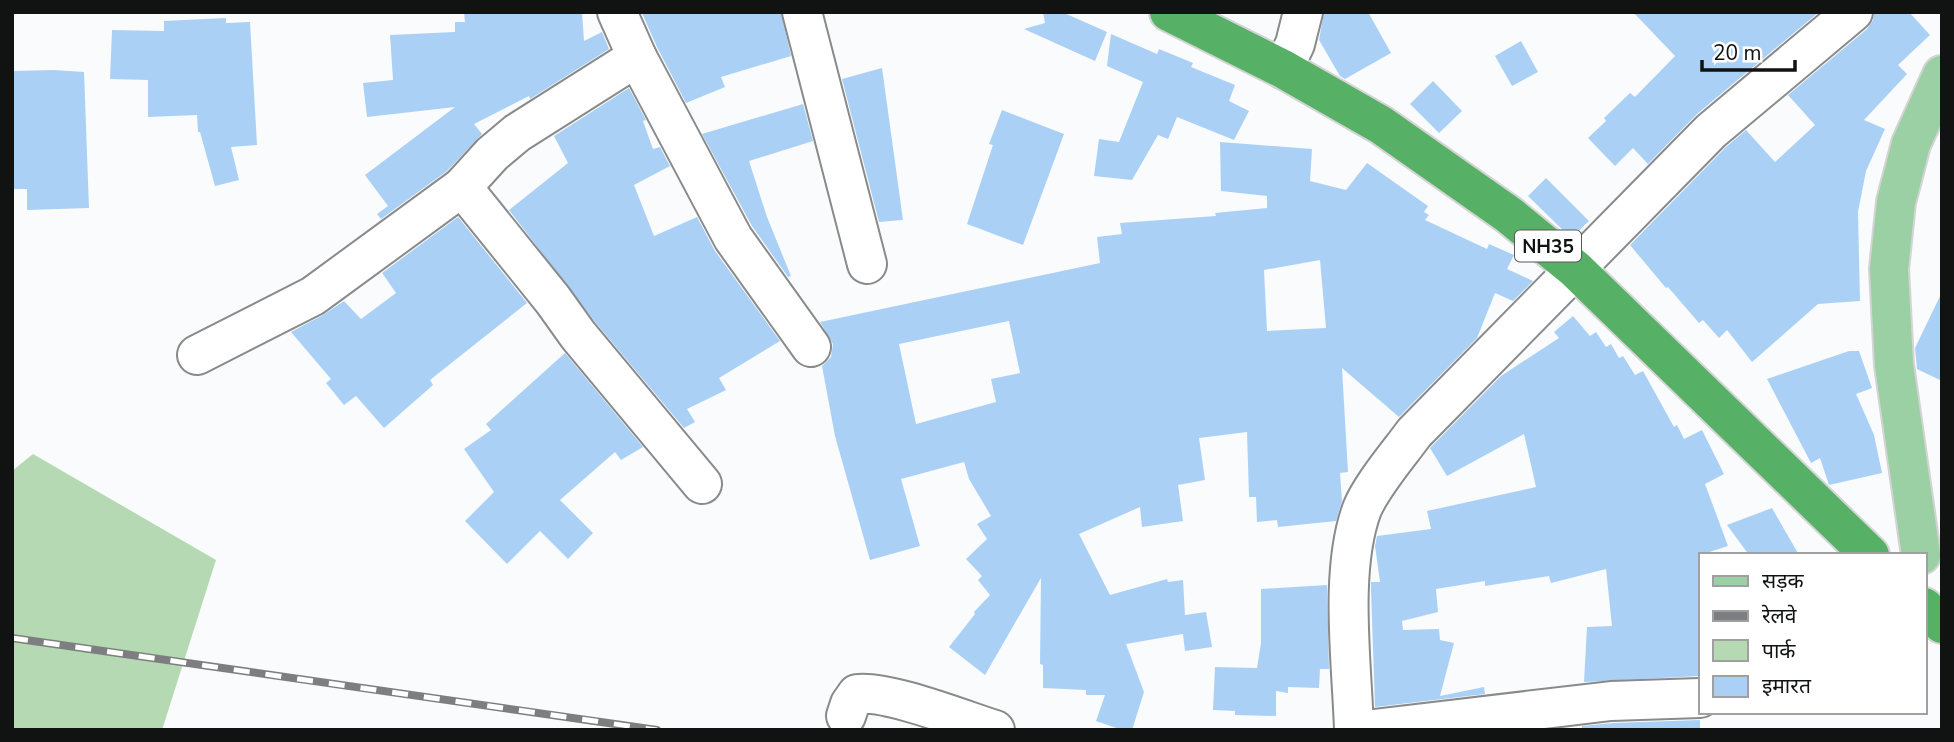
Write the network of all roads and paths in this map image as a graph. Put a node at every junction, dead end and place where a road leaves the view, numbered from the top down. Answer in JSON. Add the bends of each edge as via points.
{"nodes":[{"id":1,"x":617,"y":12,"type":"edge"},
{"id":2,"x":802,"y":12,"type":"edge"},
{"id":3,"x":1169,"y":12,"type":"edge"},
{"id":4,"x":1303,"y":12,"type":"edge"},
{"id":5,"x":1853,"y":12,"type":"edge"},
{"id":6,"x":637,"y":57,"type":"junction"},
{"id":7,"x":1283,"y":69,"type":"junction"},
{"id":8,"x":1942,"y":75,"type":"edge"},
{"id":9,"x":462,"y":187,"type":"junction"},
{"id":10,"x":867,"y":264,"type":"dead end"},
{"id":11,"x":1575,"y":269,"type":"junction"},
{"id":12,"x":810,"y":347,"type":"dead end"},
{"id":13,"x":197,"y":355,"type":"dead end"},
{"id":14,"x":702,"y":484,"type":"dead end"},
{"id":15,"x":1868,"y":553,"type":"edge"},
{"id":16,"x":1920,"y":553,"type":"edge"},
{"id":17,"x":1699,"y":698,"type":"edge"},
{"id":18,"x":846,"y":716,"type":"dead end"},
{"id":19,"x":995,"y":730,"type":"edge"},
{"id":20,"x":1354,"y":730,"type":"edge"},
{"id":21,"x":1365,"y":730,"type":"edge"}],
"edges":[{"from":1,"to":6,"type":"street"},
{"from":2,"to":10,"type":"street"},
{"from":3,"to":7,"type":"highway","number":"NH35"},
{"from":4,"to":7,"type":"street"},
{"from":5,"to":11,"type":"street","via":[[1711,131]]},
{"from":6,"to":9,"type":"street","via":[[517,132]]},
{"from":6,"to":12,"type":"street","via":[[733,238]]},
{"from":7,"to":11,"type":"highway","number":"NH35","via":[[1436,162]]},
{"from":8,"to":16,"type":"main road","via":[[1910,144],[1896,202],[1889,269],[1894,365]]},
{"from":9,"to":13,"type":"street","via":[[313,296]]},
{"from":9,"to":14,"type":"street"},
{"from":11,"to":15,"type":"highway","number":"NH35"},
{"from":11,"to":20,"type":"street","via":[[1414,433],[1363,508],[1351,556],[1349,593]]},
{"from":17,"to":21,"type":"street","via":[[1585,704]]},
{"from":18,"to":19,"type":"street","via":[[857,694],[867,693]]}]}
